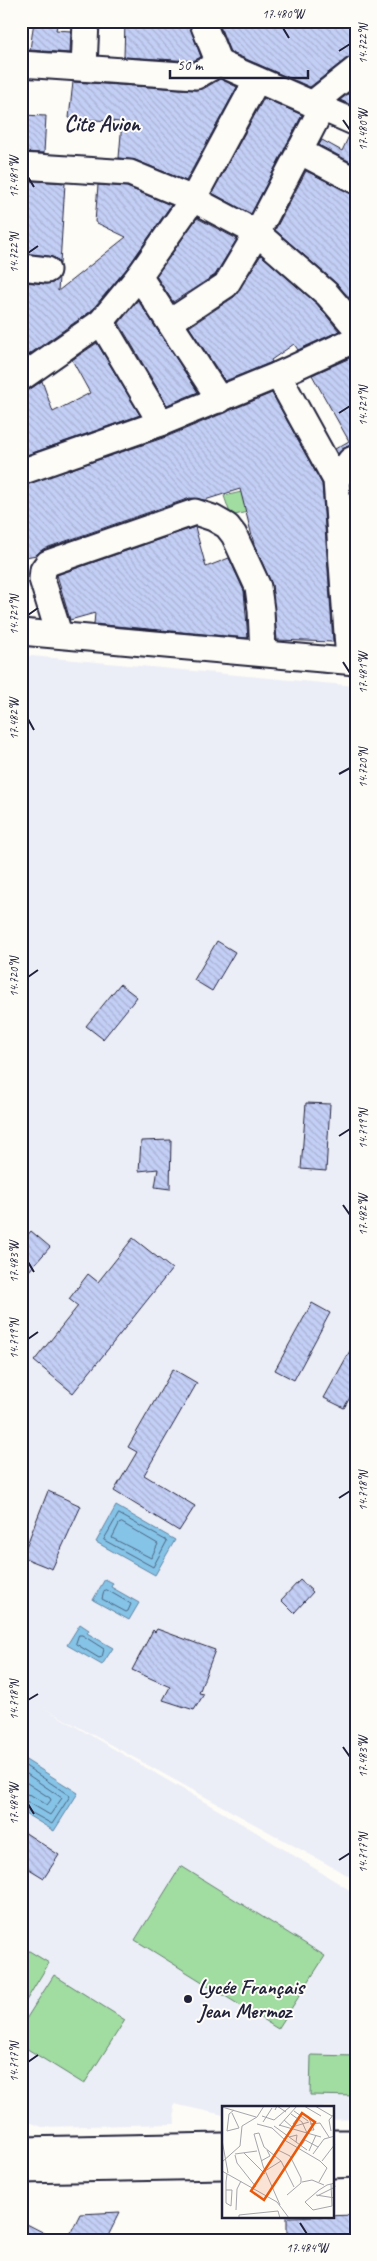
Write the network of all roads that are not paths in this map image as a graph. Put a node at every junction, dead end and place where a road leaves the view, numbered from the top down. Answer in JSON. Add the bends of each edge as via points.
{"nodes":[{"id":1,"x":86,"y":21,"type":"edge"},
{"id":2,"x":203,"y":22,"type":"edge"},
{"id":3,"x":219,"y":63,"type":"junction"},
{"id":4,"x":21,"y":64,"type":"edge"},
{"id":5,"x":84,"y":68,"type":"junction"},
{"id":6,"x":356,"y":69,"type":"edge"},
{"id":7,"x":257,"y":80,"type":"junction"},
{"id":8,"x":317,"y":106,"type":"junction"},
{"id":9,"x":356,"y":123,"type":"edge"},
{"id":10,"x":299,"y":151,"type":"junction"},
{"id":11,"x":21,"y":166,"type":"edge"},
{"id":12,"x":356,"y":180,"type":"edge"},
{"id":13,"x":193,"y":199,"type":"junction"},
{"id":14,"x":257,"y":233,"type":"junction"},
{"id":15,"x":21,"y":267,"type":"edge"},
{"id":16,"x":47,"y":270,"type":"dead end"},
{"id":17,"x":139,"y":276,"type":"junction"},
{"id":18,"x":101,"y":322,"type":"junction"},
{"id":19,"x":170,"y":322,"type":"junction"},
{"id":20,"x":353,"y":341,"type":"edge"},
{"id":21,"x":278,"y":375,"type":"junction"},
{"id":22,"x":21,"y":378,"type":"edge"},
{"id":23,"x":220,"y":400,"type":"junction"},
{"id":24,"x":161,"y":423,"type":"junction"},
{"id":25,"x":356,"y":458,"type":"edge"},
{"id":26,"x":21,"y":472,"type":"edge"},
{"id":27,"x":336,"y":480,"type":"junction"},
{"id":28,"x":21,"y":632,"type":"edge"},
{"id":29,"x":59,"y":634,"type":"junction"},
{"id":30,"x":263,"y":653,"type":"junction"},
{"id":31,"x":352,"y":662,"type":"edge"},
{"id":32,"x":356,"y":2143,"type":"edge"},
{"id":33,"x":334,"y":2144,"type":"edge"},
{"id":34,"x":222,"y":2146,"type":"edge"},
{"id":35,"x":21,"y":2150,"type":"edge"},
{"id":36,"x":356,"y":2164,"type":"edge"},
{"id":37,"x":334,"y":2165,"type":"edge"},
{"id":38,"x":222,"y":2166,"type":"edge"},
{"id":39,"x":21,"y":2170,"type":"edge"}],
"edges":[{"from":1,"to":5,"type":"street"},
{"from":2,"to":3,"type":"street"},
{"from":3,"to":5,"type":"street","via":[[196,76]]},
{"from":3,"to":7,"type":"street"},
{"from":4,"to":5,"type":"street"},
{"from":6,"to":8,"type":"street"},
{"from":7,"to":8,"type":"street"},
{"from":7,"to":13,"type":"street"},
{"from":8,"to":9,"type":"street"},
{"from":8,"to":10,"type":"street"},
{"from":10,"to":12,"type":"street"},
{"from":10,"to":14,"type":"street"},
{"from":11,"to":13,"type":"street","via":[[130,173]]},
{"from":13,"to":14,"type":"street"},
{"from":13,"to":17,"type":"street"},
{"from":14,"to":19,"type":"street","via":[[226,285]]},
{"from":14,"to":20,"type":"street","via":[[327,294]]},
{"from":15,"to":16,"type":"street"},
{"from":17,"to":18,"type":"street"},
{"from":17,"to":19,"type":"street"},
{"from":18,"to":22,"type":"street"},
{"from":18,"to":24,"type":"street"},
{"from":19,"to":23,"type":"street"},
{"from":20,"to":21,"type":"street"},
{"from":21,"to":23,"type":"street"},
{"from":21,"to":27,"type":"street"},
{"from":23,"to":24,"type":"street"},
{"from":24,"to":26,"type":"street"},
{"from":25,"to":27,"type":"street"},
{"from":27,"to":31,"type":"street"},
{"from":28,"to":29,"type":"street"},
{"from":29,"to":30,"type":"street"},
{"from":29,"to":30,"type":"street","via":[[42,579],[48,563],[195,512],[227,526],[234,535],[259,592]]},
{"from":30,"to":31,"type":"street"},
{"from":32,"to":33,"type":"street"},
{"from":34,"to":35,"type":"street"},
{"from":36,"to":37,"type":"street"},
{"from":38,"to":39,"type":"street"}]}
